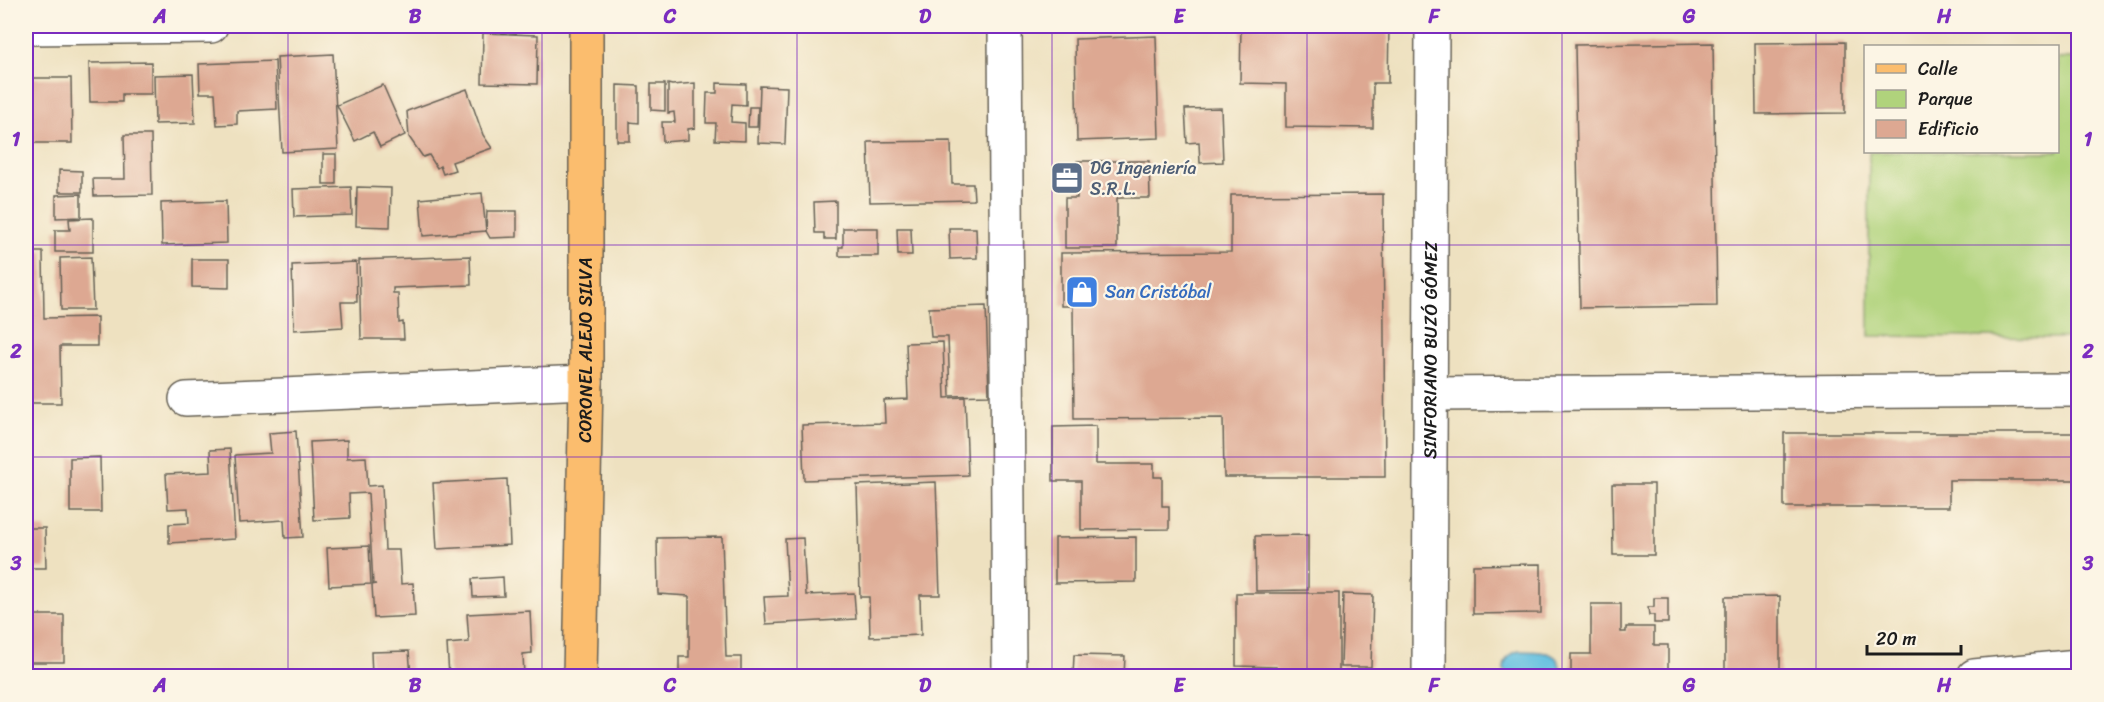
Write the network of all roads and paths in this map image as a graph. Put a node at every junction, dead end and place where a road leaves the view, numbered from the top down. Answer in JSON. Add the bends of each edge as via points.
{"nodes":[{"id":1,"x":211,"y":26,"type":"edge"},
{"id":2,"x":586,"y":26,"type":"edge"},
{"id":3,"x":1005,"y":26,"type":"edge"},
{"id":4,"x":1432,"y":26,"type":"edge"},
{"id":5,"x":26,"y":28,"type":"edge"},
{"id":6,"x":586,"y":382,"type":"junction"},
{"id":7,"x":2079,"y":390,"type":"edge"},
{"id":8,"x":1431,"y":393,"type":"junction"},
{"id":9,"x":186,"y":399,"type":"dead end"},
{"id":10,"x":2079,"y":666,"type":"edge"},
{"id":11,"x":580,"y":676,"type":"edge"},
{"id":12,"x":1009,"y":676,"type":"edge"},
{"id":13,"x":1429,"y":676,"type":"edge"},
{"id":14,"x":1974,"y":676,"type":"edge"}],
"edges":[{"from":1,"to":5,"type":"street"},
{"from":2,"to":6,"type":"main road","name":"CORONEL ALEJO SILVA"},
{"from":3,"to":12,"type":"street"},
{"from":4,"to":8,"type":"street","name":"SINFORIANO BUZÓ GÓMEZ"},
{"from":6,"to":9,"type":"street"},
{"from":6,"to":11,"type":"main road","name":"CORONEL ALEJO SILVA"},
{"from":7,"to":8,"type":"street"},
{"from":8,"to":13,"type":"street","name":"SINFORIANO BUZÓ GÓMEZ"},
{"from":10,"to":14,"type":"street"}]}
